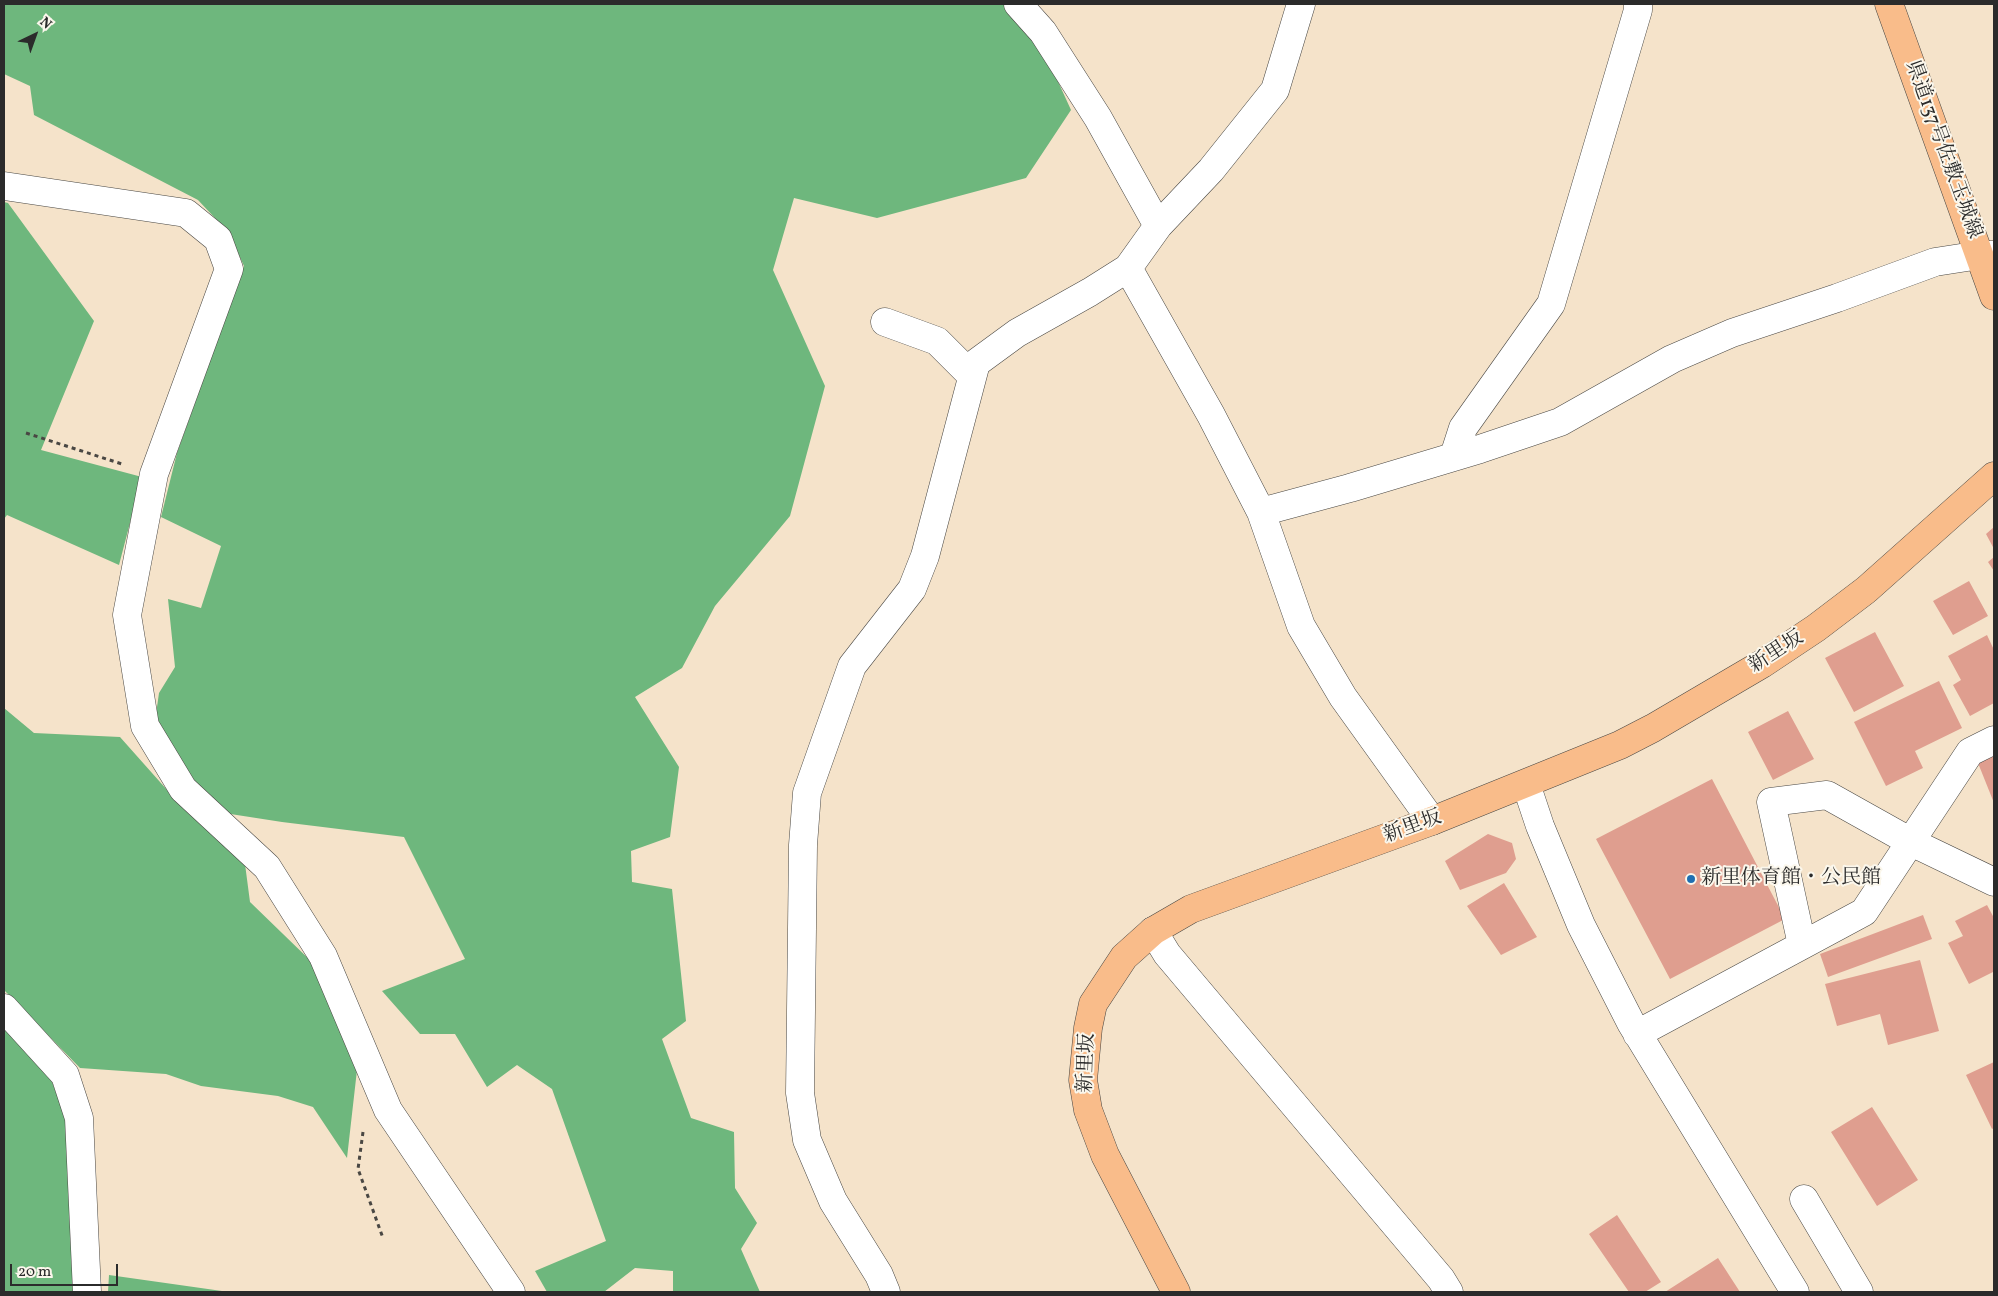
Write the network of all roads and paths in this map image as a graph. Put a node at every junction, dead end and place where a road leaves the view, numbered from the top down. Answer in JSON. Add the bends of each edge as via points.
{"nodes":[{"id":1,"x":1018,"y":4,"type":"edge"},
{"id":2,"x":1301,"y":4,"type":"edge"},
{"id":3,"x":1638,"y":4,"type":"edge"},
{"id":4,"x":1890,"y":4,"type":"edge"},
{"id":5,"x":4,"y":186,"type":"edge"},
{"id":6,"x":1158,"y":226,"type":"junction"},
{"id":7,"x":1987,"y":255,"type":"edge"},
{"id":8,"x":1128,"y":268,"type":"junction"},
{"id":9,"x":1994,"y":296,"type":"edge"},
{"id":10,"x":885,"y":322,"type":"dead end"},
{"id":11,"x":972,"y":376,"type":"junction"},
{"id":12,"x":26,"y":433,"type":"dead end"},
{"id":13,"x":1454,"y":456,"type":"junction"},
{"id":14,"x":154,"y":474,"type":"junction"},
{"id":15,"x":1994,"y":476,"type":"edge"},
{"id":16,"x":1261,"y":512,"type":"junction"},
{"id":17,"x":1994,"y":740,"type":"edge"},
{"id":18,"x":1526,"y":784,"type":"junction"},
{"id":19,"x":1432,"y":821,"type":"junction"},
{"id":20,"x":1911,"y":842,"type":"junction"},
{"id":21,"x":1994,"y":882,"type":"edge"},
{"id":22,"x":1153,"y":931,"type":"junction"},
{"id":23,"x":1802,"y":945,"type":"junction"},
{"id":24,"x":4,"y":1008,"type":"edge"},
{"id":25,"x":1637,"y":1034,"type":"junction"},
{"id":26,"x":363,"y":1130,"type":"dead end"},
{"id":27,"x":1804,"y":1199,"type":"dead end"},
{"id":28,"x":383,"y":1238,"type":"dead end"},
{"id":29,"x":88,"y":1292,"type":"edge"},
{"id":30,"x":511,"y":1292,"type":"edge"},
{"id":31,"x":886,"y":1292,"type":"edge"},
{"id":32,"x":1176,"y":1292,"type":"edge"},
{"id":33,"x":1449,"y":1292,"type":"edge"},
{"id":34,"x":1795,"y":1292,"type":"edge"},
{"id":35,"x":1859,"y":1292,"type":"edge"}],
"edges":[{"from":1,"to":6,"type":"street","via":[[1043,32],[1098,118]]},
{"from":2,"to":6,"type":"street","via":[[1275,90],[1211,170]]},
{"from":3,"to":13,"type":"street","via":[[1551,304],[1463,428]]},
{"from":4,"to":7,"type":"main road","name":"県道137号佐敷玉城線"},
{"from":5,"to":14,"type":"street","via":[[186,213],[218,239],[229,269]]},
{"from":6,"to":8,"type":"street"},
{"from":7,"to":9,"type":"main road","name":"県道137号佐敷玉城線"},
{"from":7,"to":13,"type":"street","via":[[1935,262],[1732,333],[1672,359],[1560,422]]},
{"from":8,"to":11,"type":"street","via":[[1017,333],[976,363]]},
{"from":8,"to":16,"type":"street","via":[[1212,415]]},
{"from":10,"to":11,"type":"street","via":[[937,341]]},
{"from":11,"to":31,"type":"street","via":[[925,556],[912,589],[852,666],[807,793],[803,844],[800,1093],[806,1140],[833,1200]]},
{"from":12,"to":14,"type":"path"},
{"from":13,"to":16,"type":"street"},
{"from":14,"to":30,"type":"street","via":[[127,615],[146,726],[183,788],[267,868],[323,956],[388,1110]]},
{"from":15,"to":18,"type":"main road","name":"新里坂","via":[[1866,590],[1762,664],[1636,737]]},
{"from":16,"to":19,"type":"street","via":[[1301,626],[1343,697]]},
{"from":17,"to":20,"type":"street","via":[[1970,752]]},
{"from":18,"to":19,"type":"main road","name":"新里坂"},
{"from":18,"to":25,"type":"street","via":[[1581,924]]},
{"from":19,"to":22,"type":"main road","name":"新里坂","via":[[1190,909]]},
{"from":20,"to":21,"type":"street"},
{"from":20,"to":23,"type":"street","via":[[1864,912]]},
{"from":20,"to":23,"type":"street","via":[[1827,794],[1771,802]]},
{"from":22,"to":32,"type":"main road","name":"新里坂","via":[[1124,957],[1094,1004],[1088,1028],[1083,1080],[1088,1110],[1105,1155]]},
{"from":22,"to":33,"type":"street","via":[[1168,954]]},
{"from":23,"to":25,"type":"street"},
{"from":24,"to":29,"type":"street","via":[[65,1075],[79,1118]]},
{"from":25,"to":34,"type":"street"},
{"from":26,"to":28,"type":"path","via":[[358,1169]]},
{"from":27,"to":35,"type":"street"}]}
